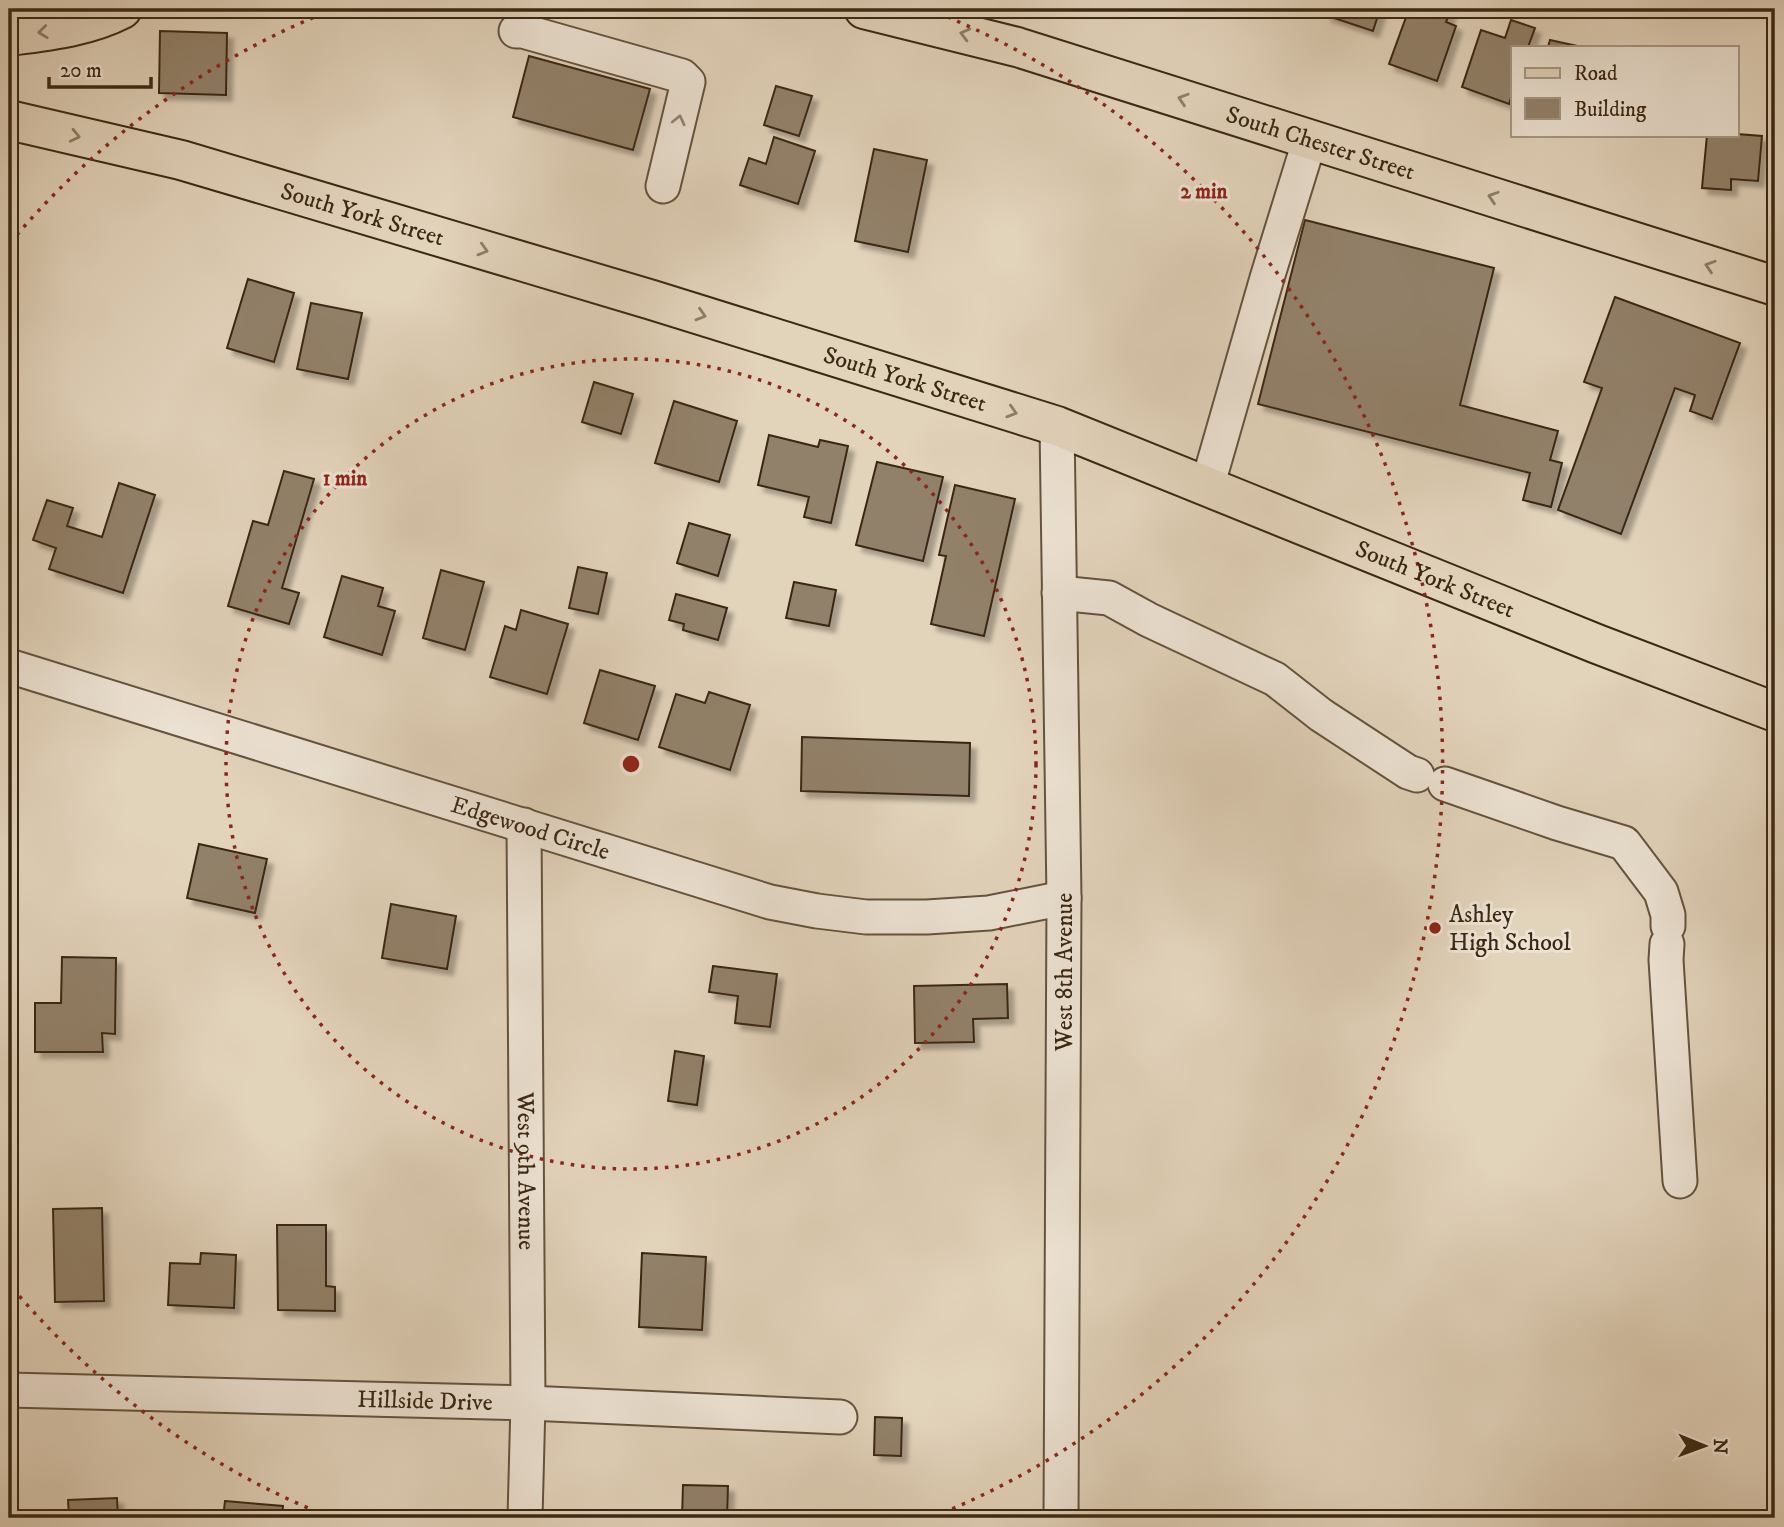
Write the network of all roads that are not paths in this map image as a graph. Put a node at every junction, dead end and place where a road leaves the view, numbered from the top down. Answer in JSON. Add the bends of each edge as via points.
{"nodes":[{"id":1,"x":122,"y":9,"type":"edge"},
{"id":2,"x":864,"y":9,"type":"edge"},
{"id":3,"x":516,"y":31,"type":"dead end"},
{"id":4,"x":9,"y":36,"type":"edge"},
{"id":5,"x":9,"y":120,"type":"edge"},
{"id":6,"x":1310,"y":139,"type":"junction"},
{"id":7,"x":663,"y":186,"type":"dead end"},
{"id":8,"x":1775,"y":286,"type":"edge"},
{"id":9,"x":1057,"y":426,"type":"junction"},
{"id":10,"x":1208,"y":487,"type":"junction"},
{"id":11,"x":1059,"y":593,"type":"junction"},
{"id":12,"x":9,"y":666,"type":"edge"},
{"id":13,"x":1775,"y":712,"type":"edge"},
{"id":14,"x":524,"y":825,"type":"junction"},
{"id":15,"x":1064,"y":898,"type":"junction"},
{"id":16,"x":1680,"y":1181,"type":"dead end"},
{"id":17,"x":9,"y":1391,"type":"edge"},
{"id":18,"x":528,"y":1403,"type":"junction"},
{"id":19,"x":840,"y":1417,"type":"dead end"},
{"id":20,"x":525,"y":1518,"type":"edge"},
{"id":21,"x":1061,"y":1518,"type":"edge"}],
"edges":[{"from":1,"to":4,"type":"main road","one_way":true,"via":[[58,30]]},
{"from":6,"to":2,"type":"main road","name":"South Chester Street","one_way":true,"via":[[1017,47]]},
{"from":7,"to":3,"type":"street","one_way":true,"via":[[688,82],[682,76]]},
{"from":5,"to":9,"type":"main road","name":"South York Street","one_way":true,"via":[[181,160]]},
{"from":8,"to":6,"type":"main road","name":"South Chester Street","one_way":true},
{"from":6,"to":10,"type":"street"},
{"from":9,"to":10,"type":"main road","name":"South York Street"},
{"from":9,"to":11,"type":"street","name":"West 8th Avenue"},
{"from":10,"to":13,"type":"main road","name":"South York Street"},
{"from":11,"to":15,"type":"street","name":"West 8th Avenue"},
{"from":11,"to":16,"type":"street","via":[[1109,598],[1275,679],[1408,772],[1623,843],[1661,892],[1668,915]]},
{"from":12,"to":14,"type":"street","name":"Edgewood Circle"},
{"from":14,"to":15,"type":"street","name":"Edgewood Circle","via":[[770,902],[817,911],[927,917],[989,913]]},
{"from":14,"to":18,"type":"street","name":"West 9th Avenue"},
{"from":15,"to":21,"type":"street","name":"West 8th Avenue"},
{"from":17,"to":18,"type":"street","name":"Hillside Drive"},
{"from":18,"to":19,"type":"street","name":"Hillside Drive"},
{"from":18,"to":20,"type":"street","name":"West 9th Avenue"}]}
